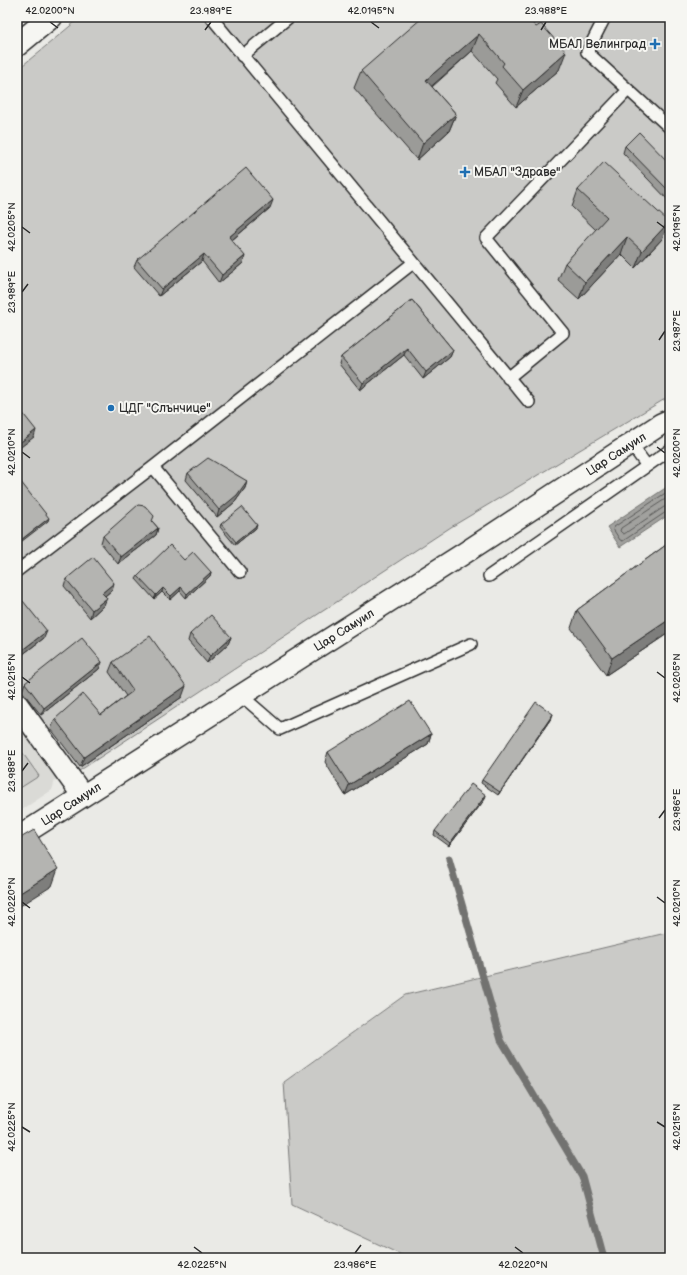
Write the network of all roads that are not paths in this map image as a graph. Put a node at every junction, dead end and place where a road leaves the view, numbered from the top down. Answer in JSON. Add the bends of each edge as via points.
{"nodes":[{"id":1,"x":51,"y":17,"type":"edge"},
{"id":2,"x":210,"y":17,"type":"edge"},
{"id":3,"x":289,"y":17,"type":"edge"},
{"id":4,"x":605,"y":17,"type":"edge"},
{"id":5,"x":17,"y":45,"type":"edge"},
{"id":6,"x":242,"y":56,"type":"junction"},
{"id":7,"x":628,"y":90,"type":"junction"},
{"id":8,"x":670,"y":128,"type":"edge"},
{"id":9,"x":413,"y":263,"type":"junction"},
{"id":10,"x":508,"y":378,"type":"junction"},
{"id":11,"x":528,"y":402,"type":"dead end"},
{"id":12,"x":670,"y":420,"type":"edge"},
{"id":13,"x":631,"y":444,"type":"junction"},
{"id":14,"x":670,"y":450,"type":"edge"},
{"id":15,"x":647,"y":466,"type":"junction"},
{"id":16,"x":153,"y":467,"type":"junction"},
{"id":17,"x":17,"y":571,"type":"edge"},
{"id":18,"x":240,"y":572,"type":"dead end"},
{"id":19,"x":489,"y":576,"type":"dead end"},
{"id":20,"x":471,"y":644,"type":"dead end"},
{"id":21,"x":241,"y":695,"type":"junction"},
{"id":22,"x":17,"y":704,"type":"edge"},
{"id":23,"x":83,"y":796,"type":"junction"},
{"id":24,"x":17,"y":838,"type":"edge"}],
"edges":[{"from":1,"to":5,"type":"street"},
{"from":2,"to":6,"type":"lane"},
{"from":3,"to":6,"type":"lane"},
{"from":4,"to":7,"type":"lane","via":[[587,52]]},
{"from":6,"to":9,"type":"lane"},
{"from":7,"to":8,"type":"lane"},
{"from":7,"to":10,"type":"lane","via":[[486,238],[563,333]]},
{"from":9,"to":10,"type":"lane"},
{"from":9,"to":16,"type":"lane"},
{"from":10,"to":11,"type":"lane"},
{"from":12,"to":13,"type":"street","name":"Цар Самуил"},
{"from":13,"to":15,"type":"lane"},
{"from":13,"to":21,"type":"street","name":"Цар Самуил"},
{"from":14,"to":15,"type":"lane"},
{"from":15,"to":19,"type":"lane"},
{"from":16,"to":17,"type":"lane"},
{"from":16,"to":18,"type":"lane"},
{"from":20,"to":21,"type":"lane","via":[[280,729]]},
{"from":21,"to":23,"type":"street","name":"Цар Самуил"},
{"from":22,"to":23,"type":"street"},
{"from":23,"to":24,"type":"street","name":"Цар Самуил"}]}
